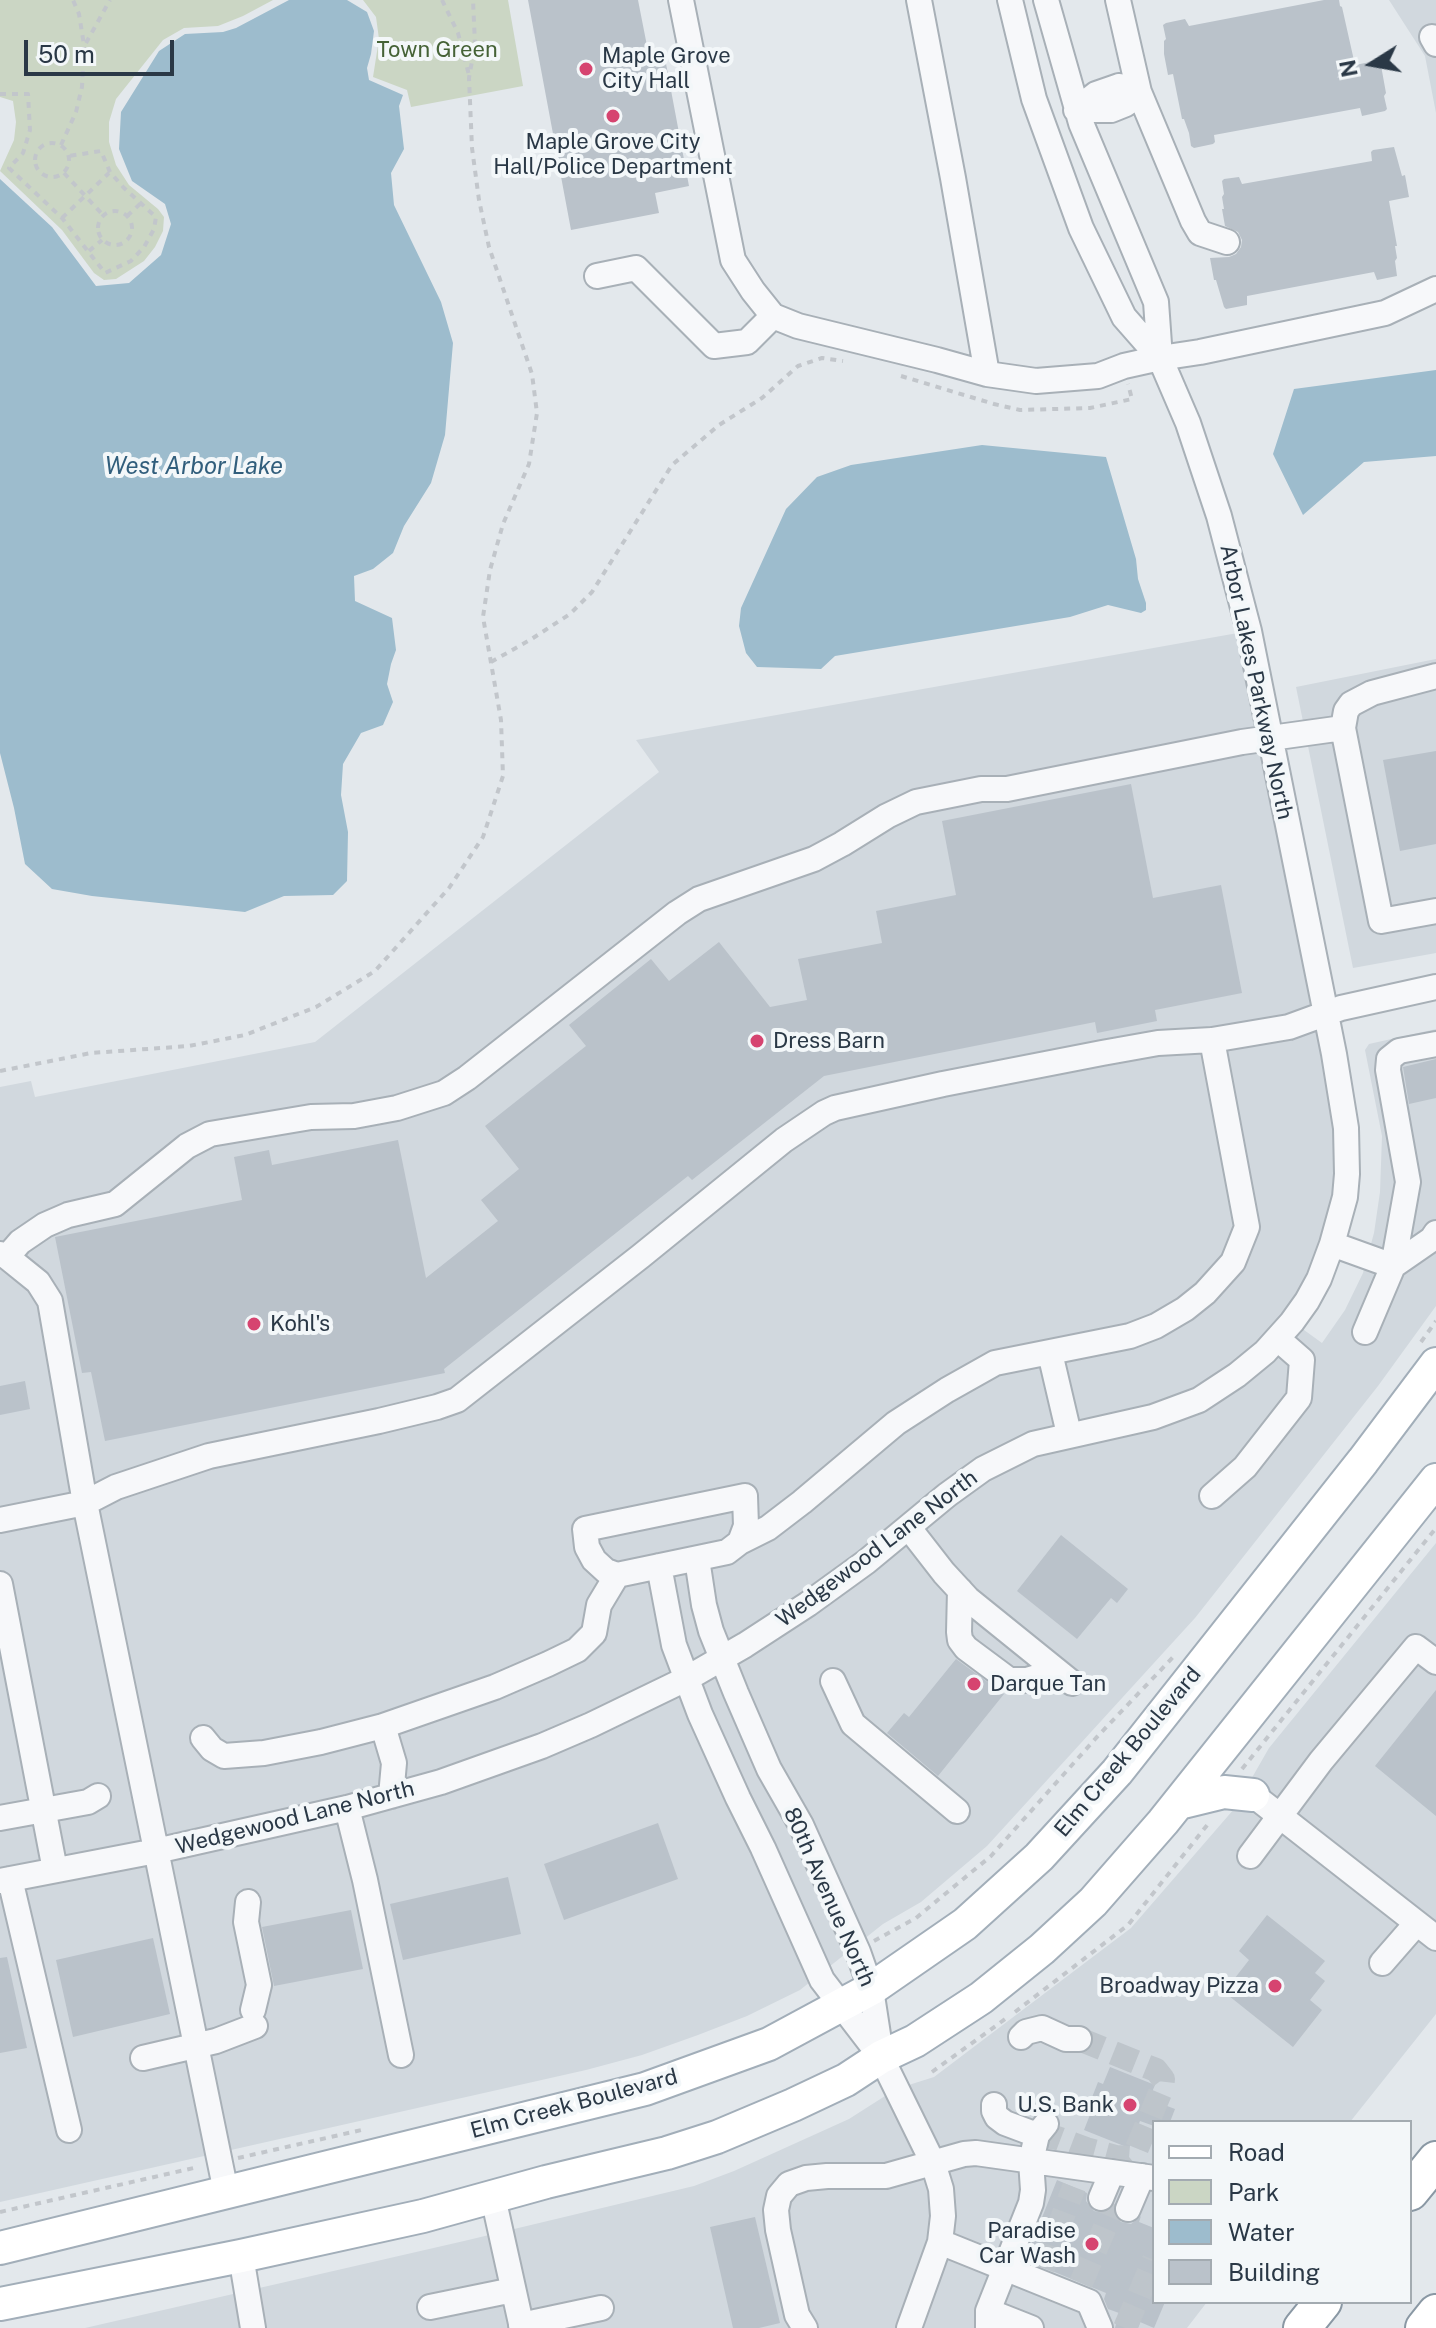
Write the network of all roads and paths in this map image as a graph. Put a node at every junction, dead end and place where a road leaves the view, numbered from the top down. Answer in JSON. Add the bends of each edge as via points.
{"nodes":[{"id":1,"x":73,"y":0,"type":"edge"},
{"id":2,"x":110,"y":0,"type":"edge"},
{"id":3,"x":442,"y":0,"type":"edge"},
{"id":4,"x":473,"y":0,"type":"edge"},
{"id":5,"x":681,"y":0,"type":"edge"},
{"id":6,"x":919,"y":0,"type":"edge"},
{"id":7,"x":1010,"y":0,"type":"edge"},
{"id":8,"x":1046,"y":0,"type":"edge"},
{"id":9,"x":1118,"y":0,"type":"edge"},
{"id":10,"x":84,"y":45,"type":"junction"},
{"id":11,"x":469,"y":78,"type":"junction"},
{"id":12,"x":1139,"y":92,"type":"junction"},
{"id":13,"x":0,"y":94,"type":"edge"},
{"id":14,"x":1076,"y":110,"type":"junction"},
{"id":15,"x":1042,"y":121,"type":"junction"},
{"id":16,"x":61,"y":145,"type":"junction"},
{"id":17,"x":23,"y":153,"type":"junction"},
{"id":18,"x":36,"y":156,"type":"junction"},
{"id":19,"x":69,"y":156,"type":"junction"},
{"id":20,"x":64,"y":172,"type":"junction"},
{"id":21,"x":110,"y":172,"type":"junction"},
{"id":22,"x":86,"y":196,"type":"junction"},
{"id":23,"x":141,"y":204,"type":"junction"},
{"id":24,"x":103,"y":215,"type":"junction"},
{"id":25,"x":127,"y":216,"type":"junction"},
{"id":26,"x":62,"y":218,"type":"junction"},
{"id":27,"x":102,"y":240,"type":"junction"},
{"id":28,"x":1227,"y":242,"type":"dead end"},
{"id":29,"x":89,"y":251,"type":"junction"},
{"id":30,"x":597,"y":276,"type":"dead end"},
{"id":31,"x":1436,"y":289,"type":"edge"},
{"id":32,"x":773,"y":316,"type":"junction"},
{"id":33,"x":1160,"y":358,"type":"junction"},
{"id":34,"x":851,"y":362,"type":"dead end"},
{"id":35,"x":1124,"y":366,"type":"junction"},
{"id":36,"x":893,"y":373,"type":"dead end"},
{"id":37,"x":987,"y":374,"type":"junction"},
{"id":38,"x":491,"y":662,"type":"junction"},
{"id":39,"x":1436,"y":676,"type":"edge"},
{"id":40,"x":1343,"y":728,"type":"junction"},
{"id":41,"x":1269,"y":738,"type":"junction"},
{"id":42,"x":1436,"y":911,"type":"edge"},
{"id":43,"x":1436,"y":987,"type":"edge"},
{"id":44,"x":1325,"y":1014,"type":"junction"},
{"id":45,"x":1212,"y":1040,"type":"junction"},
{"id":46,"x":1436,"y":1044,"type":"edge"},
{"id":47,"x":1436,"y":1055,"type":"edge"},
{"id":48,"x":1388,"y":1070,"type":"junction"},
{"id":49,"x":0,"y":1071,"type":"edge"},
{"id":50,"x":1436,"y":1233,"type":"edge"},
{"id":51,"x":1332,"y":1244,"type":"junction"},
{"id":52,"x":4,"y":1255,"type":"edge"},
{"id":53,"x":1393,"y":1266,"type":"junction"},
{"id":54,"x":1436,"y":1321,"type":"edge"},
{"id":55,"x":1365,"y":1332,"type":"dead end"},
{"id":56,"x":1278,"y":1339,"type":"junction"},
{"id":57,"x":1050,"y":1353,"type":"junction"},
{"id":58,"x":1428,"y":1354,"type":"edge"},
{"id":59,"x":1069,"y":1434,"type":"junction"},
{"id":60,"x":1436,"y":1480,"type":"edge"},
{"id":61,"x":1212,"y":1496,"type":"dead end"},
{"id":62,"x":85,"y":1503,"type":"junction"},
{"id":63,"x":0,"y":1520,"type":"edge"},
{"id":64,"x":909,"y":1528,"type":"junction"},
{"id":65,"x":740,"y":1542,"type":"junction"},
{"id":66,"x":697,"y":1559,"type":"junction"},
{"id":67,"x":659,"y":1566,"type":"junction"},
{"id":68,"x":617,"y":1575,"type":"junction"},
{"id":69,"x":0,"y":1584,"type":"edge"},
{"id":70,"x":960,"y":1590,"type":"junction"},
{"id":71,"x":1176,"y":1653,"type":"dead end"},
{"id":72,"x":722,"y":1659,"type":"junction"},
{"id":73,"x":1436,"y":1662,"type":"edge"},
{"id":74,"x":686,"y":1679,"type":"junction"},
{"id":75,"x":833,"y":1681,"type":"dead end"},
{"id":76,"x":383,"y":1726,"type":"junction"},
{"id":77,"x":1237,"y":1729,"type":"junction"},
{"id":78,"x":203,"y":1738,"type":"dead end"},
{"id":79,"x":1253,"y":1795,"type":"junction"},
{"id":80,"x":98,"y":1796,"type":"dead end"},
{"id":81,"x":391,"y":1796,"type":"junction"},
{"id":82,"x":1179,"y":1803,"type":"junction"},
{"id":83,"x":347,"y":1808,"type":"junction"},
{"id":84,"x":44,"y":1810,"type":"junction"},
{"id":85,"x":957,"y":1811,"type":"dead end"},
{"id":86,"x":0,"y":1818,"type":"edge"},
{"id":87,"x":1281,"y":1818,"type":"junction"},
{"id":88,"x":156,"y":1851,"type":"junction"},
{"id":89,"x":1250,"y":1856,"type":"dead end"},
{"id":90,"x":55,"y":1870,"type":"junction"},
{"id":91,"x":5,"y":1880,"type":"edge"},
{"id":92,"x":248,"y":1902,"type":"dead end"},
{"id":93,"x":1426,"y":1931,"type":"edge"},
{"id":94,"x":858,"y":1952,"type":"junction"},
{"id":95,"x":1382,"y":1963,"type":"dead end"},
{"id":96,"x":871,"y":1989,"type":"junction"},
{"id":97,"x":1029,"y":2002,"type":"dead end"},
{"id":98,"x":842,"y":2007,"type":"junction"},
{"id":99,"x":1021,"y":2037,"type":"dead end"},
{"id":100,"x":1079,"y":2039,"type":"tunnel mouth"},
{"id":101,"x":197,"y":2046,"type":"junction"},
{"id":102,"x":401,"y":2055,"type":"dead end"},
{"id":103,"x":881,"y":2057,"type":"junction"},
{"id":104,"x":143,"y":2058,"type":"dead end"},
{"id":105,"x":932,"y":2072,"type":"dead end"},
{"id":106,"x":994,"y":2105,"type":"dead end"},
{"id":107,"x":376,"y":2127,"type":"dead end"},
{"id":108,"x":69,"y":2130,"type":"dead end"},
{"id":109,"x":1436,"y":2160,"type":"edge"},
{"id":110,"x":1031,"y":2161,"type":"junction"},
{"id":111,"x":933,"y":2163,"type":"junction"},
{"id":112,"x":223,"y":2177,"type":"junction"},
{"id":113,"x":1111,"y":2184,"type":"edge"},
{"id":114,"x":1412,"y":2190,"type":"edge"},
{"id":115,"x":493,"y":2197,"type":"junction"},
{"id":116,"x":0,"y":2212,"type":"edge"},
{"id":117,"x":940,"y":2242,"type":"junction"},
{"id":118,"x":0,"y":2248,"type":"edge"},
{"id":119,"x":241,"y":2256,"type":"junction"},
{"id":120,"x":1005,"y":2267,"type":"junction"},
{"id":121,"x":513,"y":2290,"type":"junction"},
{"id":122,"x":1071,"y":2290,"type":"edge"},
{"id":123,"x":0,"y":2304,"type":"edge"},
{"id":124,"x":1321,"y":2304,"type":"edge"},
{"id":125,"x":430,"y":2307,"type":"dead end"},
{"id":126,"x":601,"y":2308,"type":"dead end"},
{"id":127,"x":1436,"y":2313,"type":"edge"},
{"id":128,"x":991,"y":2322,"type":"edge"},
{"id":129,"x":522,"y":2326,"type":"edge"},
{"id":130,"x":253,"y":2328,"type":"edge"},
{"id":131,"x":805,"y":2328,"type":"edge"},
{"id":132,"x":909,"y":2328,"type":"edge"},
{"id":133,"x":1031,"y":2328,"type":"edge"},
{"id":134,"x":1302,"y":2328,"type":"edge"},
{"id":135,"x":1424,"y":2328,"type":"edge"}],
"edges":[{"from":1,"to":10,"type":"path"},
{"from":2,"to":10,"type":"path"},
{"from":3,"to":11,"type":"path","via":[[458,33]]},
{"from":4,"to":11,"type":"path","via":[[475,44]]},
{"from":5,"to":32,"type":"street","via":[[733,260]]},
{"from":6,"to":37,"type":"street"},
{"from":7,"to":15,"type":"street","name":"Arbor Lakes Parkway North"},
{"from":8,"to":14,"type":"street","name":"Arbor Lakes Parkway North"},
{"from":9,"to":12,"type":"street"},
{"from":10,"to":16,"type":"path","via":[[82,87]]},
{"from":11,"to":38,"type":"path","via":[[479,200],[489,247],[532,374],[537,413],[529,464],[490,570],[483,617]]},
{"from":12,"to":14,"type":"street","via":[[1119,86],[1096,94]]},
{"from":12,"to":28,"type":"street","via":[[1200,233]]},
{"from":13,"to":17,"type":"path","via":[[28,94],[30,130]]},
{"from":14,"to":15,"type":"street"},
{"from":14,"to":33,"type":"street","name":"Arbor Lakes Parkway North","via":[[1156,302]]},
{"from":15,"to":33,"type":"street","name":"Arbor Lakes Parkway North","via":[[1081,228],[1124,317]]},
{"from":16,"to":18,"type":"path","via":[[45,144]]},
{"from":16,"to":19,"type":"path"},
{"from":17,"to":18,"type":"path"},
{"from":17,"to":26,"type":"path","via":[[9,168]]},
{"from":18,"to":20,"type":"path","via":[[44,175]]},
{"from":19,"to":20,"type":"path"},
{"from":19,"to":21,"type":"path","via":[[101,151]]},
{"from":20,"to":22,"type":"path"},
{"from":21,"to":22,"type":"path"},
{"from":21,"to":23,"type":"path"},
{"from":22,"to":24,"type":"path"},
{"from":22,"to":26,"type":"path"},
{"from":23,"to":25,"type":"path"},
{"from":23,"to":29,"type":"path","via":[[156,217],[154,229],[131,261],[105,273]]},
{"from":24,"to":25,"type":"path","via":[[118,211]]},
{"from":24,"to":27,"type":"path","via":[[97,230]]},
{"from":25,"to":27,"type":"path","via":[[132,227],[124,243]]},
{"from":26,"to":29,"type":"path"},
{"from":27,"to":29,"type":"path"},
{"from":30,"to":32,"type":"street","via":[[636,268],[714,346],[747,342]]},
{"from":31,"to":33,"type":"street","via":[[1385,313]]},
{"from":32,"to":37,"type":"street"},
{"from":33,"to":35,"type":"street"},
{"from":33,"to":41,"type":"street","name":"Arbor Lakes Parkway North","via":[[1219,516]]},
{"from":34,"to":38,"type":"path","via":[[822,358],[798,366],[762,398],[719,425],[672,465],[592,592],[570,614]]},
{"from":35,"to":36,"type":"path","via":[[1132,399],[1076,409],[1020,410]]},
{"from":35,"to":37,"type":"street","via":[[1098,376],[1036,381]]},
{"from":38,"to":49,"type":"path","via":[[503,776],[483,837],[449,888],[375,971],[316,1007],[245,1035],[189,1046],[91,1053]]},
{"from":39,"to":40,"type":"street","via":[[1351,704]]},
{"from":40,"to":41,"type":"street"},
{"from":40,"to":42,"type":"street","via":[[1381,921]]},
{"from":41,"to":44,"type":"street","name":"Arbor Lakes Parkway North"},
{"from":41,"to":52,"type":"street","via":[[916,802],[814,859],[699,899],[444,1093],[354,1116],[311,1117],[210,1134],[115,1204],[45,1225]]},
{"from":43,"to":44,"type":"street"},
{"from":44,"to":45,"type":"street","via":[[1289,1027]]},
{"from":44,"to":51,"type":"street","name":"Wedgewood Lane North","via":[[1347,1152],[1345,1197]]},
{"from":45,"to":57,"type":"street","via":[[1247,1227],[1233,1262],[1205,1293],[1156,1326]]},
{"from":45,"to":62,"type":"street","via":[[1102,1053],[835,1108],[784,1140],[457,1400],[209,1456]]},
{"from":46,"to":48,"type":"street","via":[[1399,1051],[1389,1059]]},
{"from":47,"to":48,"type":"street","via":[[1401,1061]]},
{"from":48,"to":53,"type":"street","via":[[1408,1182]]},
{"from":50,"to":53,"type":"street"},
{"from":51,"to":53,"type":"street"},
{"from":51,"to":56,"type":"street","name":"Wedgewood Lane North","via":[[1307,1301]]},
{"from":52,"to":62,"type":"street","via":[[38,1282],[50,1301]]},
{"from":53,"to":55,"type":"street"},
{"from":54,"to":58,"type":"path"},
{"from":56,"to":59,"type":"street","name":"Wedgewood Lane North","via":[[1199,1400],[1153,1417]]},
{"from":56,"to":61,"type":"street","via":[[1302,1360],[1299,1398],[1245,1467]]},
{"from":57,"to":59,"type":"street"},
{"from":57,"to":65,"type":"street","via":[[995,1363],[947,1390],[896,1423],[768,1528]]},
{"from":58,"to":96,"type":"main road","name":"Elm Creek Boulevard","via":[[1353,1473],[1117,1772],[1039,1857],[965,1924]]},
{"from":59,"to":64,"type":"street","name":"Wedgewood Lane North","via":[[1033,1444],[983,1469]]},
{"from":60,"to":77,"type":"main road"},
{"from":62,"to":63,"type":"street"},
{"from":62,"to":88,"type":"street"},
{"from":64,"to":70,"type":"street"},
{"from":64,"to":72,"type":"street","name":"Wedgewood Lane North","via":[[808,1604]]},
{"from":65,"to":66,"type":"street","via":[[727,1552]]},
{"from":65,"to":68,"type":"street","via":[[746,1526],[745,1496],[585,1529],[594,1560]]},
{"from":66,"to":67,"type":"street"},
{"from":66,"to":72,"type":"street","name":"80th Avenue North","via":[[704,1605]]},
{"from":67,"to":68,"type":"street"},
{"from":67,"to":74,"type":"street","name":"80th Avenue North"},
{"from":68,"to":76,"type":"street","via":[[599,1605],[594,1633],[577,1650],[495,1687]]},
{"from":69,"to":84,"type":"street"},
{"from":70,"to":70,"type":"street","via":[[1065,1677],[1009,1680],[966,1648],[959,1632]]},
{"from":71,"to":94,"type":"path","via":[[991,1856],[916,1918]]},
{"from":72,"to":74,"type":"street","name":"Wedgewood Lane North"},
{"from":72,"to":94,"type":"street","name":"80th Avenue North"},
{"from":73,"to":87,"type":"street","via":[[1416,1647]]},
{"from":74,"to":81,"type":"street","name":"Wedgewood Lane North","via":[[542,1746]]},
{"from":74,"to":98,"type":"street","name":"80th Avenue North","via":[[822,1980]]},
{"from":75,"to":85,"type":"street","via":[[853,1724]]},
{"from":76,"to":78,"type":"street","via":[[264,1753],[224,1756]]},
{"from":76,"to":81,"type":"street","via":[[394,1763]]},
{"from":77,"to":79,"type":"main road","via":[[1237,1766]]},
{"from":77,"to":82,"type":"main road"},
{"from":79,"to":82,"type":"main road","via":[[1224,1792]]},
{"from":79,"to":87,"type":"street"},
{"from":80,"to":84,"type":"street"},
{"from":81,"to":83,"type":"street","name":"Wedgewood Lane North"},
{"from":82,"to":103,"type":"main road","via":[[1093,1902],[1042,1949],[970,2005]]},
{"from":83,"to":88,"type":"street","name":"Wedgewood Lane North"},
{"from":83,"to":102,"type":"street"},
{"from":84,"to":86,"type":"street"},
{"from":84,"to":90,"type":"street"},
{"from":87,"to":89,"type":"street"},
{"from":87,"to":93,"type":"street"},
{"from":88,"to":90,"type":"street","name":"Wedgewood Lane North"},
{"from":88,"to":101,"type":"street"},
{"from":90,"to":91,"type":"street","name":"Wedgewood Lane North"},
{"from":91,"to":108,"type":"street"},
{"from":92,"to":101,"type":"street","via":[[246,1922],[259,1985],[254,2018]]},
{"from":93,"to":95,"type":"street"},
{"from":94,"to":96,"type":"street","name":"80th Avenue North"},
{"from":96,"to":98,"type":"main road","name":"Elm Creek Boulevard"},
{"from":96,"to":103,"type":"street","name":"80th Avenue North"},
{"from":97,"to":105,"type":"path"},
{"from":98,"to":103,"type":"street","name":"80th Avenue North"},
{"from":98,"to":112,"type":"main road","name":"Elm Creek Boulevard","via":[[769,2044],[645,2089]]},
{"from":99,"to":100,"type":"street","via":[[1042,2028]]},
{"from":101,"to":104,"type":"street"},
{"from":101,"to":112,"type":"street"},
{"from":103,"to":111,"type":"street"},
{"from":103,"to":115,"type":"main road","via":[[846,2080],[717,2137]]},
{"from":106,"to":110,"type":"street","via":[[1005,2123],[1042,2130]]},
{"from":107,"to":112,"type":"path"},
{"from":109,"to":114,"type":"highway"},
{"from":110,"to":111,"type":"street","via":[[976,2153]]},
{"from":110,"to":113,"type":"street"},
{"from":110,"to":120,"type":"street","via":[[1031,2203]]},
{"from":111,"to":117,"type":"street","via":[[941,2189]]},
{"from":111,"to":131,"type":"street","via":[[886,2176],[806,2178],[789,2184],[779,2196],[778,2230],[797,2315]]},
{"from":112,"to":116,"type":"path"},
{"from":112,"to":118,"type":"main road","name":"Elm Creek Boulevard"},
{"from":115,"to":119,"type":"main road"},
{"from":115,"to":121,"type":"street"},
{"from":117,"to":120,"type":"street"},
{"from":117,"to":132,"type":"street"},
{"from":119,"to":123,"type":"main road"},
{"from":119,"to":130,"type":"street"},
{"from":120,"to":122,"type":"street"},
{"from":120,"to":128,"type":"street"},
{"from":121,"to":125,"type":"street"},
{"from":121,"to":129,"type":"street"},
{"from":124,"to":134,"type":"highway"},
{"from":126,"to":129,"type":"street"},
{"from":127,"to":135,"type":"highway"},
{"from":128,"to":133,"type":"street"}]}
